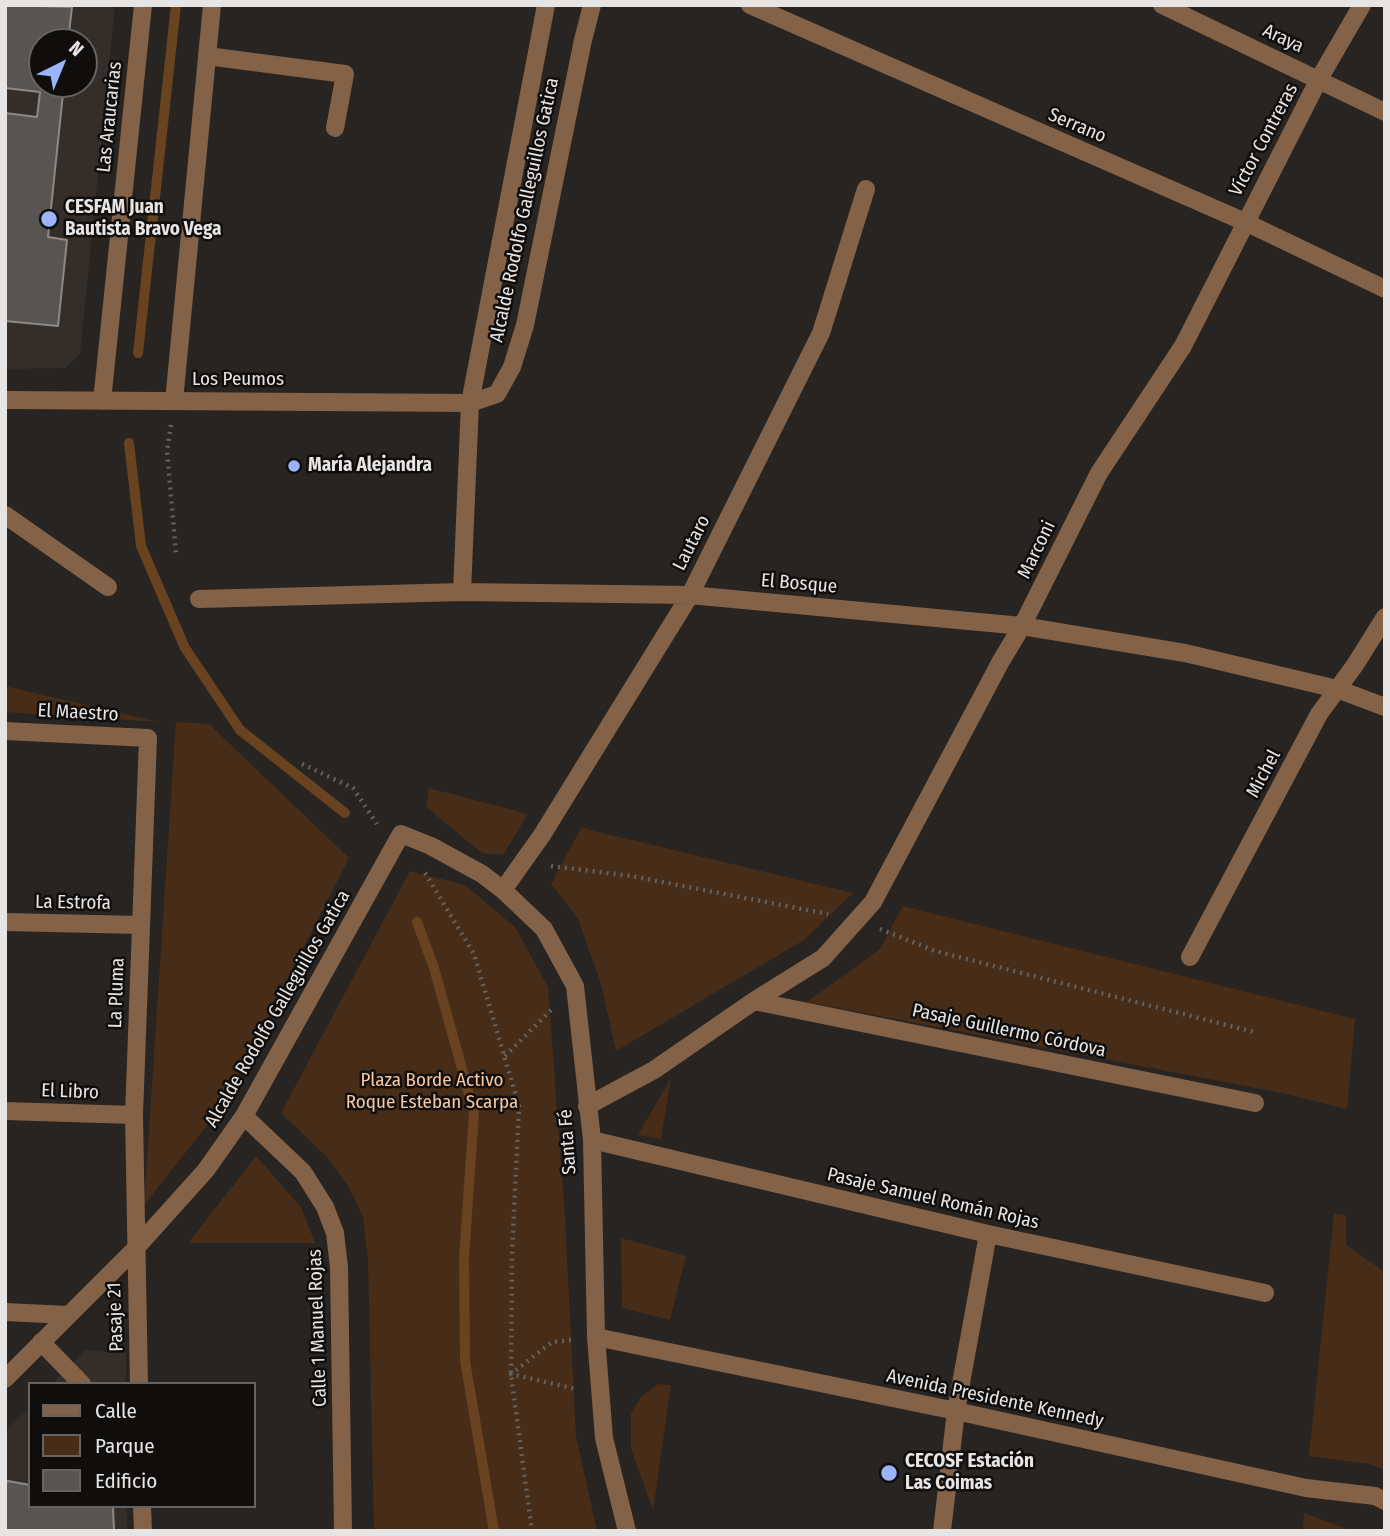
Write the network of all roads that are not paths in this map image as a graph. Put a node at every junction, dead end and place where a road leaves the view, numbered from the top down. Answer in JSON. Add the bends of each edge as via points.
{"nodes":[{"id":1,"x":142,"y":5,"type":"edge"},
{"id":2,"x":212,"y":5,"type":"edge"},
{"id":3,"x":546,"y":5,"type":"edge"},
{"id":4,"x":592,"y":5,"type":"edge"},
{"id":5,"x":750,"y":5,"type":"edge"},
{"id":6,"x":1162,"y":5,"type":"edge"},
{"id":7,"x":1362,"y":5,"type":"edge"},
{"id":8,"x":207,"y":56,"type":"junction"},
{"id":9,"x":1319,"y":79,"type":"junction"},
{"id":10,"x":1385,"y":112,"type":"edge"},
{"id":11,"x":335,"y":128,"type":"dead end"},
{"id":12,"x":866,"y":189,"type":"dead end"},
{"id":13,"x":1245,"y":222,"type":"junction"},
{"id":14,"x":1385,"y":289,"type":"edge"},
{"id":15,"x":5,"y":400,"type":"edge"},
{"id":16,"x":102,"y":401,"type":"junction"},
{"id":17,"x":174,"y":401,"type":"junction"},
{"id":18,"x":470,"y":402,"type":"junction"},
{"id":19,"x":5,"y":515,"type":"edge"},
{"id":20,"x":108,"y":587,"type":"dead end"},
{"id":21,"x":462,"y":593,"type":"junction"},
{"id":22,"x":690,"y":595,"type":"junction"},
{"id":23,"x":200,"y":599,"type":"dead end"},
{"id":24,"x":1385,"y":617,"type":"edge"},
{"id":25,"x":1022,"y":626,"type":"junction"},
{"id":26,"x":1337,"y":689,"type":"junction"},
{"id":27,"x":1385,"y":707,"type":"edge"},
{"id":28,"x":5,"y":731,"type":"edge"},
{"id":29,"x":148,"y":738,"type":"joint"},
{"id":30,"x":398,"y":841,"type":"joint"},
{"id":31,"x":503,"y":890,"type":"junction"},
{"id":32,"x":5,"y":922,"type":"edge"},
{"id":33,"x":140,"y":925,"type":"junction"},
{"id":34,"x":1190,"y":957,"type":"dead end"},
{"id":35,"x":754,"y":1001,"type":"junction"},
{"id":36,"x":1255,"y":1103,"type":"dead end"},
{"id":37,"x":587,"y":1106,"type":"junction"},
{"id":38,"x":5,"y":1111,"type":"edge"},
{"id":39,"x":134,"y":1115,"type":"junction"},
{"id":40,"x":244,"y":1116,"type":"junction"},
{"id":41,"x":592,"y":1140,"type":"junction"},
{"id":42,"x":988,"y":1234,"type":"junction"},
{"id":43,"x":135,"y":1249,"type":"junction"},
{"id":44,"x":1265,"y":1293,"type":"dead end"},
{"id":45,"x":5,"y":1312,"type":"edge"},
{"id":46,"x":68,"y":1315,"type":"junction"},
{"id":47,"x":596,"y":1337,"type":"junction"},
{"id":48,"x":41,"y":1342,"type":"junction"},
{"id":49,"x":5,"y":1379,"type":"edge"},
{"id":50,"x":80,"y":1382,"type":"edge"},
{"id":51,"x":139,"y":1382,"type":"edge"},
{"id":52,"x":956,"y":1411,"type":"junction"},
{"id":53,"x":1385,"y":1501,"type":"edge"},
{"id":54,"x":142,"y":1508,"type":"edge"},
{"id":55,"x":143,"y":1531,"type":"edge"},
{"id":56,"x":343,"y":1531,"type":"edge"},
{"id":57,"x":627,"y":1531,"type":"edge"},
{"id":58,"x":942,"y":1531,"type":"edge"}],
"edges":[{"from":1,"to":16,"type":"street","name":"Las Araucarias"},
{"from":2,"to":8,"type":"street"},
{"from":3,"to":18,"type":"street","name":"Alcalde Rodolfo Galleguillos Gatica"},
{"from":4,"to":18,"type":"street","name":"Alcalde Rodolfo Galleguillos Gatica","via":[[525,325],[497,394]]},
{"from":5,"to":13,"type":"street","name":"Serrano"},
{"from":6,"to":9,"type":"street","name":"Araya"},
{"from":7,"to":9,"type":"street","name":"Víctor Contreras"},
{"from":8,"to":11,"type":"street","via":[[345,74]]},
{"from":8,"to":17,"type":"street"},
{"from":9,"to":10,"type":"street","name":"Araya"},
{"from":9,"to":13,"type":"street","name":"Víctor Contreras"},
{"from":12,"to":22,"type":"street","name":"Lautaro","via":[[821,333]]},
{"from":13,"to":14,"type":"street","name":"Serrano"},
{"from":13,"to":25,"type":"street","name":"Marconi","via":[[1184,346],[1098,473]]},
{"from":15,"to":16,"type":"street","name":"Los Peumos"},
{"from":16,"to":17,"type":"street","name":"Los Peumos"},
{"from":17,"to":18,"type":"street","name":"Los Peumos"},
{"from":18,"to":21,"type":"street","name":"Alcalde Rodolfo Galleguillos Gatica"},
{"from":19,"to":20,"type":"street"},
{"from":21,"to":22,"type":"street","name":"El Bosque"},
{"from":21,"to":23,"type":"street","name":"El Bosque"},
{"from":22,"to":25,"type":"street","name":"El Bosque"},
{"from":22,"to":31,"type":"street","name":"Lautaro"},
{"from":24,"to":26,"type":"street","name":"Michel"},
{"from":25,"to":26,"type":"street","name":"El Bosque","via":[[1185,653]]},
{"from":25,"to":35,"type":"street","name":"Marconi","via":[[873,902],[823,958]]},
{"from":26,"to":27,"type":"street","name":"El Bosque"},
{"from":26,"to":34,"type":"street","name":"Michel","via":[[1319,714]]},
{"from":28,"to":29,"type":"street","name":"El Maestro"},
{"from":29,"to":33,"type":"street","name":"La Pluma"},
{"from":30,"to":31,"type":"street","name":"Santa Fé","via":[[431,846]]},
{"from":30,"to":40,"type":"street","name":"Alcalde Rodolfo Galleguillos Gatica"},
{"from":31,"to":37,"type":"street","name":"Santa Fé","via":[[544,929],[575,986]]},
{"from":32,"to":33,"type":"street","name":"La Estrofa"},
{"from":33,"to":39,"type":"street","name":"La Pluma"},
{"from":35,"to":36,"type":"street","name":"Pasaje Guillermo Córdova"},
{"from":35,"to":37,"type":"street","name":"Marconi","via":[[654,1070]]},
{"from":37,"to":41,"type":"street","name":"Santa Fé"},
{"from":38,"to":39,"type":"street","name":"El Libro"},
{"from":39,"to":43,"type":"street","name":"La Pluma"},
{"from":40,"to":43,"type":"street","name":"Alcalde Rodolfo Galleguillos Gatica","via":[[206,1170]]},
{"from":40,"to":56,"type":"street","name":"Calle 1 Manuel Rojas","via":[[303,1172],[335,1233]]},
{"from":41,"to":42,"type":"street","name":"Pasaje Samuel Román Rojas"},
{"from":41,"to":47,"type":"street","name":"Santa Fé"},
{"from":42,"to":44,"type":"street","name":"Pasaje Samuel Román Rojas"},
{"from":42,"to":52,"type":"street"},
{"from":43,"to":46,"type":"street","name":"Alcalde Rodolfo Galleguillos Gatica"},
{"from":43,"to":51,"type":"street","name":"Pasaje 21"},
{"from":45,"to":46,"type":"street"},
{"from":46,"to":48,"type":"street","name":"Alcalde Rodolfo Galleguillos Gatica"},
{"from":47,"to":52,"type":"street","name":"Avenida Presidente Kennedy"},
{"from":47,"to":57,"type":"street","name":"Santa Fé","via":[[604,1438]]},
{"from":48,"to":49,"type":"street","name":"Alcalde Rodolfo Galleguillos Gatica"},
{"from":48,"to":50,"type":"street"},
{"from":52,"to":53,"type":"street","name":"Avenida Presidente Kennedy"},
{"from":52,"to":58,"type":"street"},
{"from":54,"to":55,"type":"street"}]}
